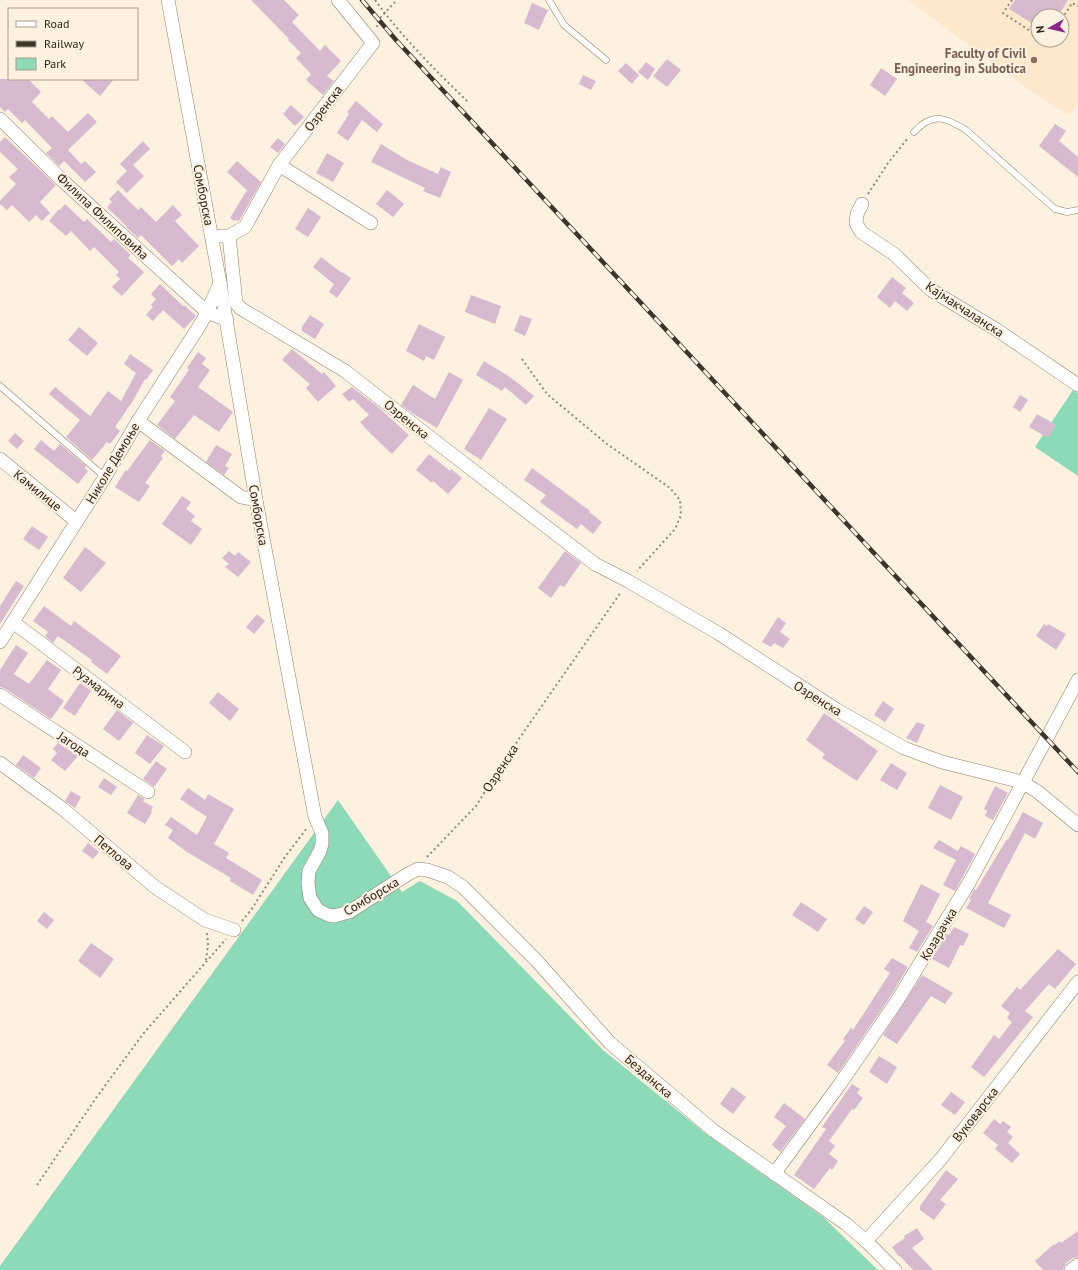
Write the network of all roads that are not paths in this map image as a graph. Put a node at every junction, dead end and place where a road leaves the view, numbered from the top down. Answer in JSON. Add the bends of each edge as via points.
{"nodes":[{"id":1,"x":168,"y":0,"type":"edge"},
{"id":2,"x":338,"y":0,"type":"edge"},
{"id":3,"x":549,"y":0,"type":"edge"},
{"id":4,"x":606,"y":60,"type":"dead end"},
{"id":5,"x":0,"y":120,"type":"edge"},
{"id":6,"x":914,"y":132,"type":"road end"},
{"id":7,"x":279,"y":165,"type":"junction"},
{"id":8,"x":862,"y":204,"type":"road end"},
{"id":9,"x":1078,"y":210,"type":"edge"},
{"id":10,"x":371,"y":224,"type":"dead end"},
{"id":11,"x":229,"y":236,"type":"junction"},
{"id":12,"x":212,"y":237,"type":"junction"},
{"id":13,"x":220,"y":282,"type":"junction"},
{"id":14,"x":207,"y":312,"type":"junction"},
{"id":15,"x":227,"y":320,"type":"junction"},
{"id":16,"x":1078,"y":385,"type":"edge"},
{"id":17,"x":0,"y":386,"type":"edge"},
{"id":18,"x":138,"y":421,"type":"junction"},
{"id":19,"x":0,"y":459,"type":"edge"},
{"id":20,"x":105,"y":477,"type":"junction"},
{"id":21,"x":256,"y":500,"type":"junction"},
{"id":22,"x":76,"y":521,"type":"junction"},
{"id":23,"x":13,"y":622,"type":"junction"},
{"id":24,"x":0,"y":642,"type":"edge"},
{"id":25,"x":1078,"y":680,"type":"edge"},
{"id":26,"x":0,"y":695,"type":"edge"},
{"id":27,"x":185,"y":752,"type":"dead end"},
{"id":28,"x":0,"y":763,"type":"edge"},
{"id":29,"x":1022,"y":782,"type":"junction"},
{"id":30,"x":148,"y":792,"type":"dead end"},
{"id":31,"x":1078,"y":825,"type":"edge"},
{"id":32,"x":418,"y":869,"type":"joint"},
{"id":33,"x":234,"y":930,"type":"road end"},
{"id":34,"x":1078,"y":982,"type":"edge"},
{"id":35,"x":774,"y":1174,"type":"junction"},
{"id":36,"x":866,"y":1241,"type":"junction"},
{"id":37,"x":1078,"y":1265,"type":"edge"},
{"id":38,"x":895,"y":1270,"type":"edge"},
{"id":39,"x":1071,"y":1270,"type":"edge"}],
"edges":[{"from":1,"to":12,"type":"street","name":"Сомборска"},
{"from":2,"to":7,"type":"street","name":"Озренска","via":[[372,43]]},
{"from":3,"to":4,"type":"lane","via":[[564,25]]},
{"from":5,"to":14,"type":"street","name":"Филипа Филиповића"},
{"from":6,"to":9,"type":"lane","via":[[930,119],[951,121],[966,130],[1055,209],[1067,212]]},
{"from":7,"to":10,"type":"street"},
{"from":7,"to":11,"type":"street","name":"Озренска","via":[[245,227]]},
{"from":8,"to":16,"type":"street","name":"Кајмакчаланска","via":[[856,223],[861,232],[894,254],[931,290],[997,330]]},
{"from":11,"to":12,"type":"street","name":"Озренска"},
{"from":11,"to":29,"type":"street","name":"Озренска","via":[[236,303],[240,308],[345,370],[595,564],[718,633],[837,710],[904,748],[942,762]]},
{"from":12,"to":13,"type":"street","name":"Сомборска"},
{"from":13,"to":14,"type":"street","name":"Николе Демоње"},
{"from":13,"to":15,"type":"street","name":"Сомборска"},
{"from":14,"to":15,"type":"street"},
{"from":14,"to":18,"type":"street","name":"Николе Демоње"},
{"from":15,"to":21,"type":"street","name":"Сомборска"},
{"from":17,"to":20,"type":"lane"},
{"from":18,"to":20,"type":"street","name":"Николе Демоње"},
{"from":18,"to":21,"type":"street","via":[[241,497]]},
{"from":19,"to":22,"type":"street","name":"Камилице"},
{"from":20,"to":22,"type":"street","name":"Николе Демоње"},
{"from":21,"to":32,"type":"street","name":"Сомборска","via":[[315,817],[322,833],[320,851],[309,871],[308,891],[312,903],[322,912],[334,916],[349,912]]},
{"from":22,"to":23,"type":"street","name":"Николе Демоње"},
{"from":23,"to":24,"type":"street","name":"Николе Демоње"},
{"from":23,"to":27,"type":"street","name":"Рузмарина"},
{"from":25,"to":29,"type":"street","name":"Козарачка"},
{"from":26,"to":30,"type":"street","name":"Јагода"},
{"from":28,"to":33,"type":"street","name":"Петлова","via":[[62,809],[155,887],[205,920]]},
{"from":29,"to":31,"type":"street"},
{"from":29,"to":35,"type":"street","name":"Козарачка","via":[[970,881],[897,1001]]},
{"from":32,"to":35,"type":"street","name":"Безданска","via":[[448,877],[463,887],[536,960],[610,1042],[714,1131]]},
{"from":34,"to":36,"type":"street","name":"Вуковарска","via":[[940,1160]]},
{"from":35,"to":36,"type":"street","name":"Безданска"},
{"from":36,"to":38,"type":"street","name":"Безданска"},
{"from":37,"to":39,"type":"street"}]}
